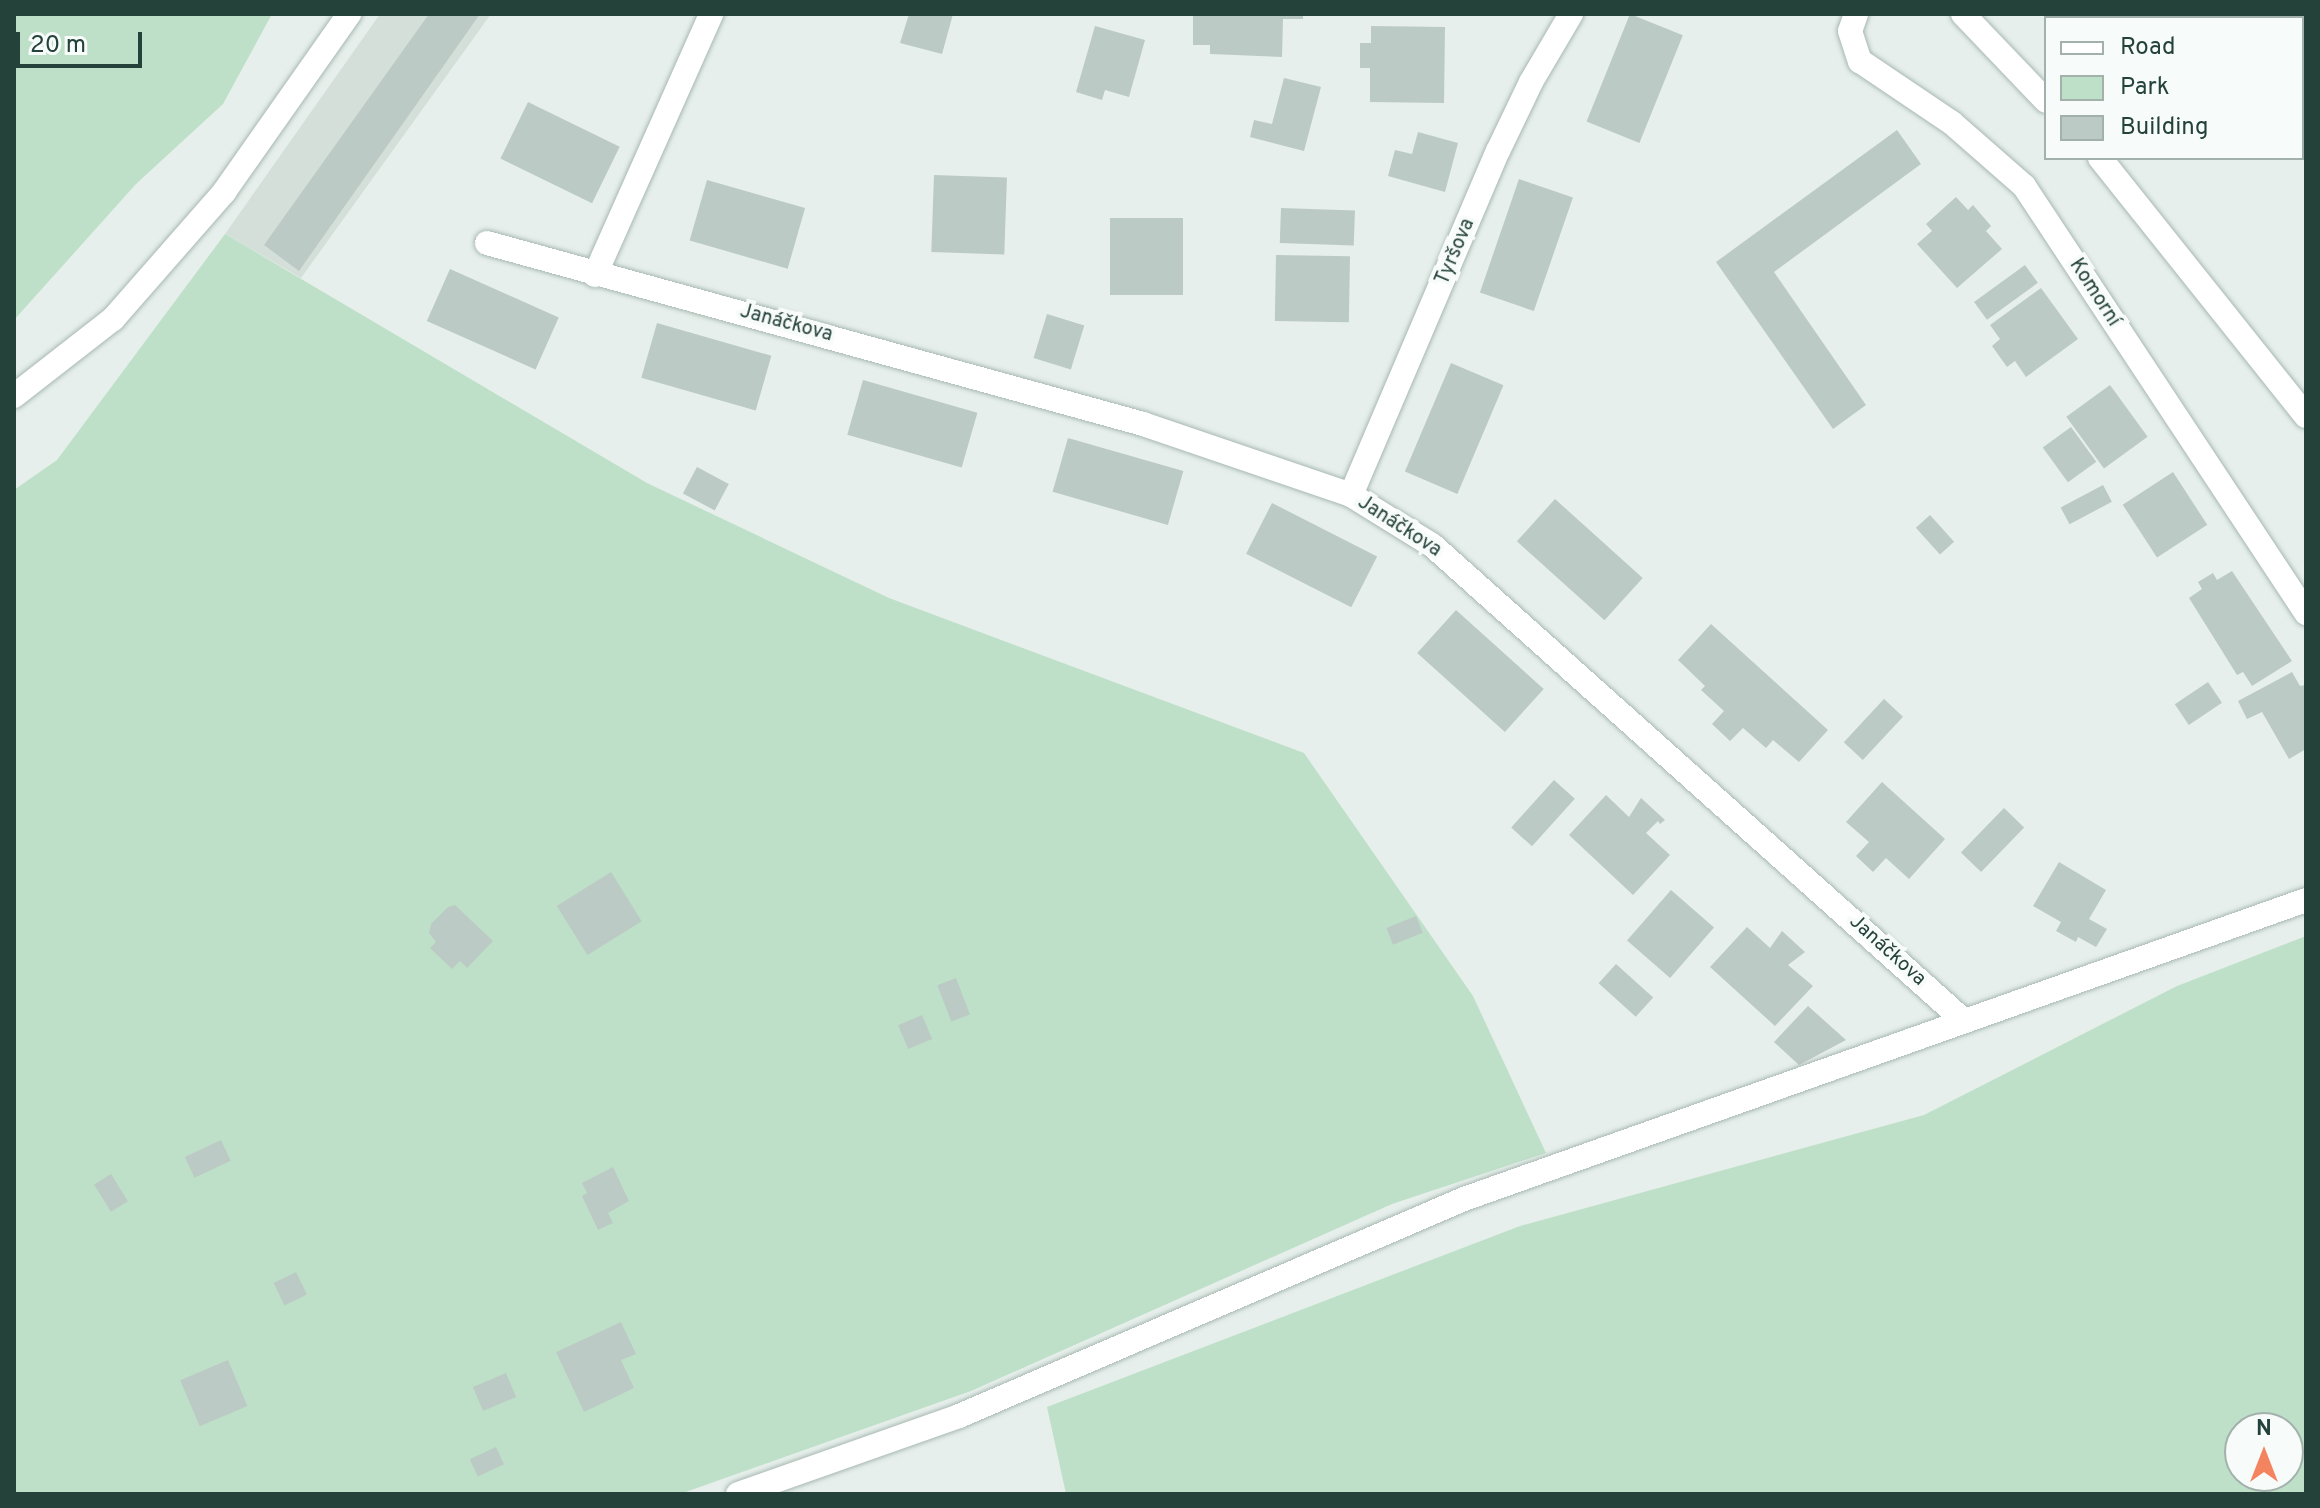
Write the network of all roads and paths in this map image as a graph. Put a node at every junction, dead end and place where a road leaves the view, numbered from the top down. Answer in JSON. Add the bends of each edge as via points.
{"nodes":[{"id":1,"x":349,"y":14,"type":"edge"},
{"id":2,"x":711,"y":14,"type":"edge"},
{"id":3,"x":1571,"y":14,"type":"edge"},
{"id":4,"x":1856,"y":14,"type":"edge"},
{"id":5,"x":1963,"y":14,"type":"edge"},
{"id":6,"x":2044,"y":99,"type":"edge"},
{"id":7,"x":2102,"y":160,"type":"edge"},
{"id":8,"x":487,"y":243,"type":"dead end"},
{"id":9,"x":595,"y":275,"type":"junction"},
{"id":10,"x":14,"y":396,"type":"edge"},
{"id":11,"x":2306,"y":416,"type":"edge"},
{"id":12,"x":1351,"y":495,"type":"junction"},
{"id":13,"x":2306,"y":613,"type":"edge"},
{"id":14,"x":2306,"y":900,"type":"edge"},
{"id":15,"x":1962,"y":1019,"type":"junction"},
{"id":16,"x":738,"y":1494,"type":"edge"}],
"edges":[{"from":1,"to":10,"type":"street","via":[[224,192],[123,308]]},
{"from":2,"to":9,"type":"street"},
{"from":3,"to":12,"type":"street","name":"Tyršova","via":[[1498,151]]},
{"from":4,"to":13,"type":"street","name":"Komorní","via":[[1850,31],[1860,61],[1952,123],[2024,186]]},
{"from":5,"to":6,"type":"street"},
{"from":7,"to":11,"type":"street"},
{"from":8,"to":9,"type":"street","name":"Janáčkova"},
{"from":9,"to":12,"type":"street","name":"Janáčkova","via":[[1143,424]]},
{"from":12,"to":15,"type":"street","name":"Janáčkova","via":[[1432,545]]},
{"from":14,"to":15,"type":"street"},
{"from":15,"to":16,"type":"street","via":[[1464,1199],[959,1416]]}]}
